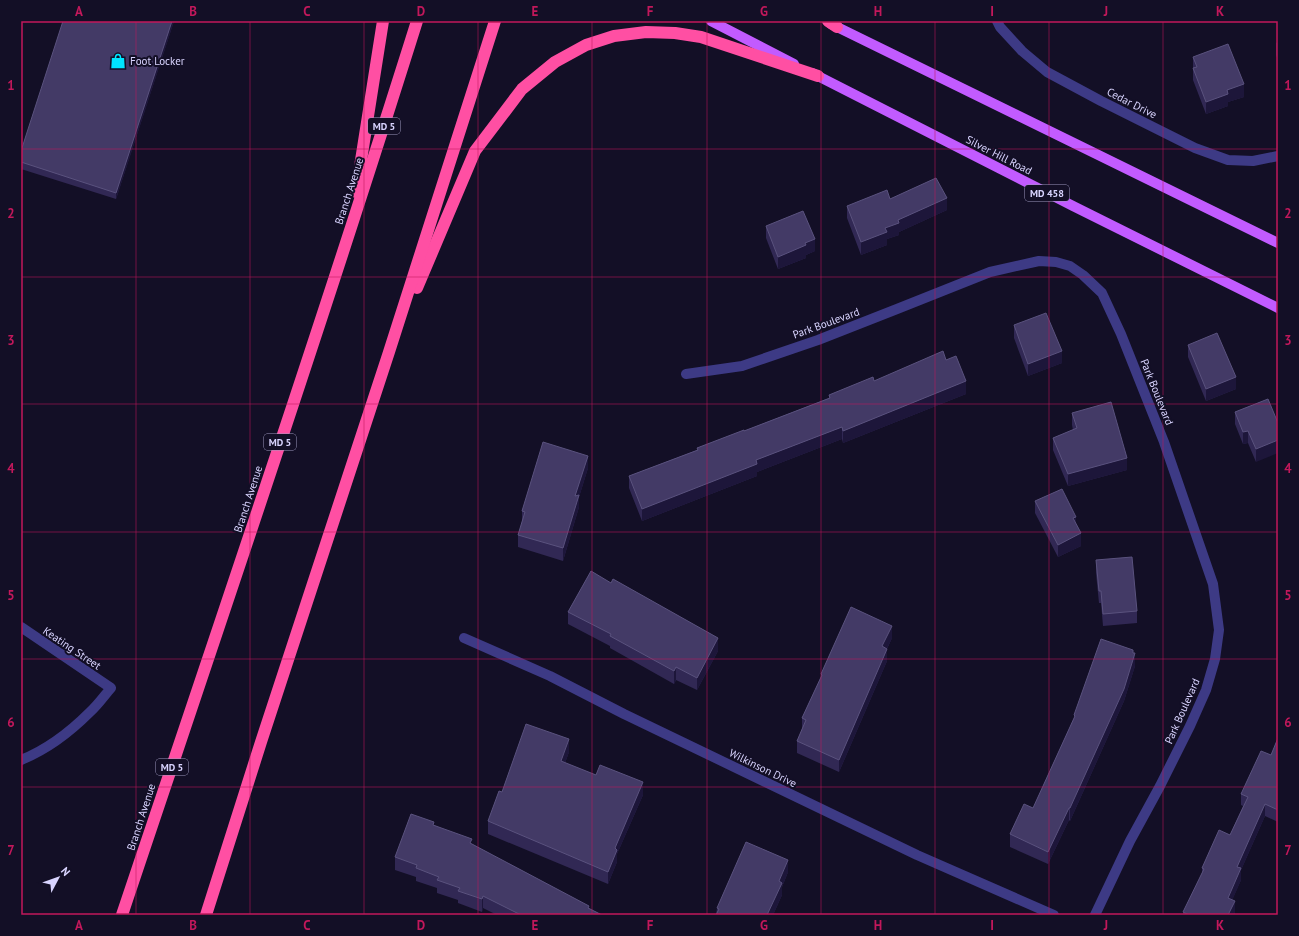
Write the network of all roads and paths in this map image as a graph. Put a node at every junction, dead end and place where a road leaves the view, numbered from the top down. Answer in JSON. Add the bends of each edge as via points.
{"nodes":[{"id":1,"x":384,"y":21,"type":"edge"},
{"id":2,"x":417,"y":21,"type":"edge"},
{"id":3,"x":495,"y":21,"type":"edge"},
{"id":4,"x":711,"y":21,"type":"edge"},
{"id":5,"x":998,"y":21,"type":"edge"},
{"id":6,"x":830,"y":23,"type":"edge"},
{"id":7,"x":818,"y":76,"type":"junction"},
{"id":8,"x":1278,"y":156,"type":"edge"},
{"id":9,"x":349,"y":232,"type":"junction"},
{"id":10,"x":1278,"y":243,"type":"edge"},
{"id":11,"x":1278,"y":308,"type":"edge"},
{"id":12,"x":390,"y":352,"type":"junction"},
{"id":13,"x":686,"y":374,"type":"dead end"},
{"id":14,"x":21,"y":627,"type":"edge"},
{"id":15,"x":464,"y":638,"type":"dead end"},
{"id":16,"x":21,"y":760,"type":"edge"},
{"id":17,"x":122,"y":915,"type":"edge"},
{"id":18,"x":206,"y":915,"type":"edge"},
{"id":19,"x":1054,"y":915,"type":"edge"},
{"id":20,"x":1095,"y":915,"type":"edge"}],
"edges":[{"from":1,"to":9,"type":"highway"},
{"from":2,"to":9,"type":"highway","name":"Branch Avenue","number":"MD 5"},
{"from":3,"to":12,"type":"highway"},
{"from":4,"to":7,"type":"main road","name":"Silver Hill Road","number":"MD 458"},
{"from":5,"to":8,"type":"street","name":"Cedar Drive","via":[[1000,27],[1022,51],[1047,72],[1195,148],[1228,160],[1254,161]]},
{"from":6,"to":10,"type":"main road"},
{"from":7,"to":11,"type":"main road","name":"Silver Hill Road","number":"MD 458"},
{"from":7,"to":12,"type":"highway","via":[[701,37],[675,32],[614,36],[586,45],[555,62],[522,89],[475,151]]},
{"from":9,"to":17,"type":"highway","name":"Branch Avenue","number":"MD 5"},
{"from":12,"to":18,"type":"highway"},
{"from":13,"to":20,"type":"street","name":"Park Boulevard","via":[[742,366],[818,340],[990,272],[1039,261],[1070,266],[1102,293],[1164,442],[1213,584],[1219,630],[1215,659],[1206,690]]},
{"from":14,"to":16,"type":"street","name":"Keating Street","via":[[110,688],[91,712],[69,730],[44,748]]},
{"from":15,"to":19,"type":"street","name":"Wilkinson Drive","via":[[550,676],[917,855]]}]}
